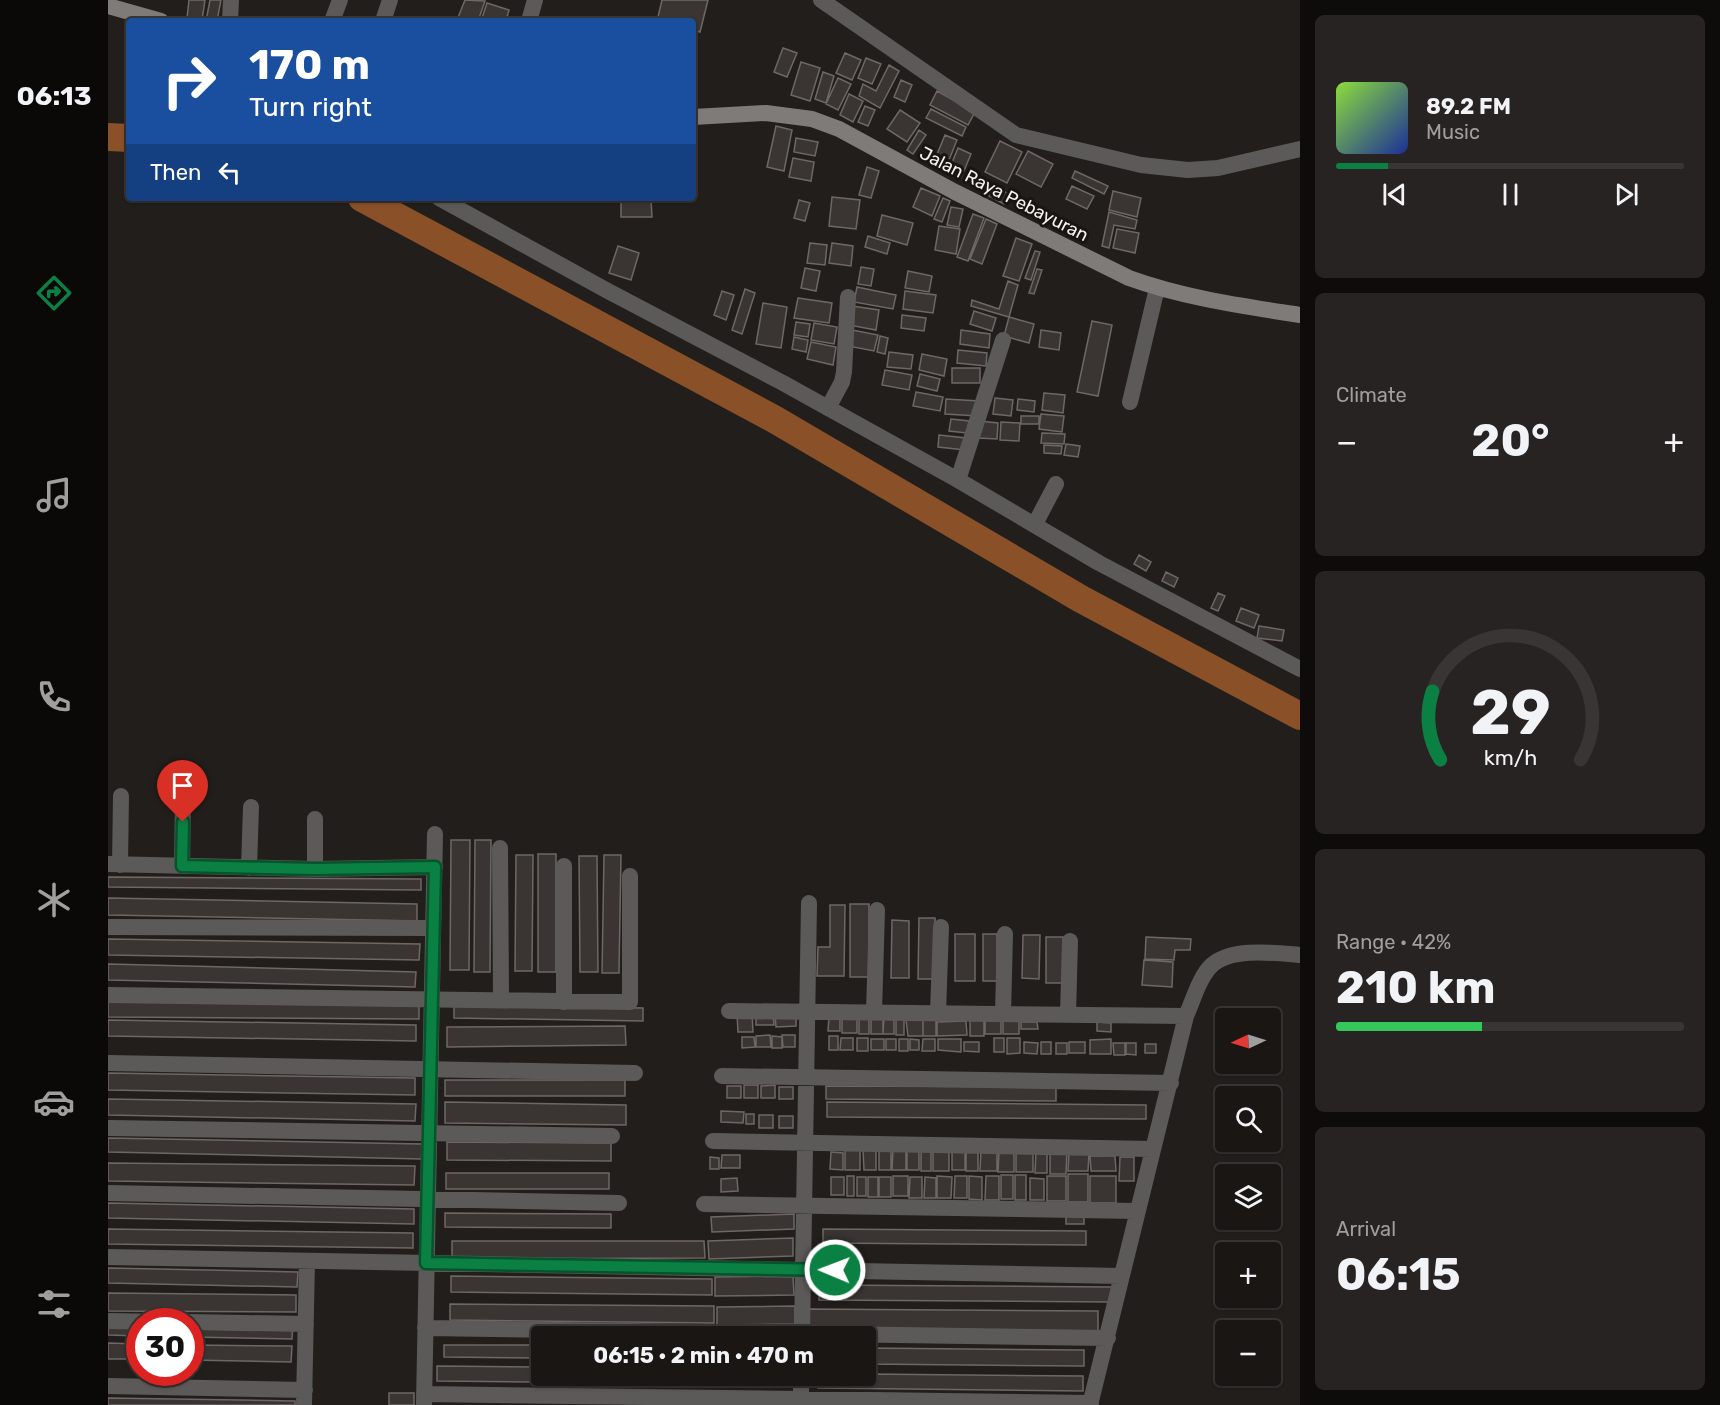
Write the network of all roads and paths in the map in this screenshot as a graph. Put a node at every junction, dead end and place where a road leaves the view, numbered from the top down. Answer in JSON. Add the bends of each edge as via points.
{"nodes":[{"id":1,"x":231,"y":0,"type":"edge"},
{"id":2,"x":340,"y":0,"type":"edge"},
{"id":3,"x":390,"y":0,"type":"edge"},
{"id":4,"x":535,"y":0,"type":"edge"},
{"id":5,"x":821,"y":0,"type":"edge"},
{"id":6,"x":108,"y":6,"type":"edge"},
{"id":7,"x":150,"y":18,"type":"edge"},
{"id":8,"x":230,"y":18,"type":"edge"},
{"id":9,"x":333,"y":18,"type":"edge"},
{"id":10,"x":384,"y":18,"type":"edge"},
{"id":11,"x":530,"y":18,"type":"edge"},
{"id":12,"x":696,"y":117,"type":"edge"},
{"id":13,"x":1300,"y":149,"type":"edge"},
{"id":14,"x":444,"y":201,"type":"edge"},
{"id":15,"x":1157,"y":288,"type":"junction"},
{"id":16,"x":848,"y":297,"type":"dead end"},
{"id":17,"x":1300,"y":315,"type":"edge"},
{"id":18,"x":1003,"y":340,"type":"dead end"},
{"id":19,"x":1130,"y":402,"type":"dead end"},
{"id":20,"x":828,"y":408,"type":"junction"},
{"id":21,"x":958,"y":480,"type":"junction"},
{"id":22,"x":1056,"y":484,"type":"dead end"},
{"id":23,"x":1035,"y":524,"type":"junction"},
{"id":24,"x":1300,"y":669,"type":"edge"},
{"id":25,"x":121,"y":796,"type":"dead end"},
{"id":26,"x":183,"y":800,"type":"dead end"},
{"id":27,"x":251,"y":807,"type":"dead end"},
{"id":28,"x":315,"y":819,"type":"dead end"},
{"id":29,"x":435,"y":834,"type":"dead end"},
{"id":30,"x":500,"y":848,"type":"dead end"},
{"id":31,"x":114,"y":864,"type":"edge"},
{"id":32,"x":182,"y":866,"type":"junction"},
{"id":33,"x":564,"y":866,"type":"dead end"},
{"id":34,"x":435,"y":867,"type":"junction"},
{"id":35,"x":249,"y":868,"type":"junction"},
{"id":36,"x":315,"y":869,"type":"junction"},
{"id":37,"x":630,"y":876,"type":"dead end"},
{"id":38,"x":809,"y":903,"type":"dead end"},
{"id":39,"x":877,"y":910,"type":"dead end"},
{"id":40,"x":108,"y":927,"type":"edge"},
{"id":41,"x":942,"y":927,"type":"dead end"},
{"id":42,"x":432,"y":928,"type":"junction"},
{"id":43,"x":1005,"y":934,"type":"dead end"},
{"id":44,"x":1070,"y":941,"type":"dead end"},
{"id":45,"x":1300,"y":955,"type":"edge"},
{"id":46,"x":108,"y":995,"type":"edge"},
{"id":47,"x":432,"y":998,"type":"junction"},
{"id":48,"x":501,"y":999,"type":"junction"},
{"id":49,"x":564,"y":1002,"type":"junction"},
{"id":50,"x":729,"y":1011,"type":"dead end"},
{"id":51,"x":807,"y":1011,"type":"junction"},
{"id":52,"x":874,"y":1012,"type":"junction"},
{"id":53,"x":938,"y":1013,"type":"junction"},
{"id":54,"x":1003,"y":1014,"type":"junction"},
{"id":55,"x":1068,"y":1015,"type":"junction"},
{"id":56,"x":1186,"y":1017,"type":"junction"},
{"id":57,"x":108,"y":1063,"type":"edge"},
{"id":58,"x":430,"y":1069,"type":"junction"},
{"id":59,"x":635,"y":1073,"type":"dead end"},
{"id":60,"x":722,"y":1076,"type":"dead end"},
{"id":61,"x":806,"y":1078,"type":"junction"},
{"id":62,"x":1171,"y":1083,"type":"junction"},
{"id":63,"x":108,"y":1128,"type":"edge"},
{"id":64,"x":429,"y":1133,"type":"junction"},
{"id":65,"x":612,"y":1136,"type":"dead end"},
{"id":66,"x":713,"y":1141,"type":"dead end"},
{"id":67,"x":805,"y":1143,"type":"junction"},
{"id":68,"x":1152,"y":1149,"type":"junction"},
{"id":69,"x":108,"y":1192,"type":"edge"},
{"id":70,"x":428,"y":1199,"type":"junction"},
{"id":71,"x":619,"y":1203,"type":"dead end"},
{"id":72,"x":704,"y":1204,"type":"dead end"},
{"id":73,"x":804,"y":1206,"type":"junction"},
{"id":74,"x":1137,"y":1211,"type":"junction"},
{"id":75,"x":108,"y":1257,"type":"edge"},
{"id":76,"x":307,"y":1261,"type":"junction"},
{"id":77,"x":426,"y":1263,"type":"junction"},
{"id":78,"x":803,"y":1270,"type":"junction"},
{"id":79,"x":1122,"y":1276,"type":"junction"},
{"id":80,"x":108,"y":1321,"type":"edge"},
{"id":81,"x":126,"y":1321,"type":"edge"},
{"id":82,"x":204,"y":1322,"type":"edge"},
{"id":83,"x":306,"y":1324,"type":"junction"},
{"id":84,"x":802,"y":1326,"type":"edge"},
{"id":85,"x":425,"y":1328,"type":"junction"},
{"id":86,"x":531,"y":1330,"type":"edge"},
{"id":87,"x":876,"y":1336,"type":"edge"},
{"id":88,"x":1108,"y":1338,"type":"junction"},
{"id":89,"x":108,"y":1386,"type":"edge"},
{"id":90,"x":801,"y":1386,"type":"edge"},
{"id":91,"x":304,"y":1398,"type":"edge"},
{"id":92,"x":424,"y":1399,"type":"edge"},
{"id":93,"x":801,"y":1402,"type":"edge"},
{"id":94,"x":1091,"y":1404,"type":"edge"}],
"edges":[{"from":1,"to":8,"type":"street"},
{"from":2,"to":9,"type":"street"},
{"from":3,"to":10,"type":"street"},
{"from":4,"to":11,"type":"street"},
{"from":5,"to":13,"type":"street","via":[[1016,135],[1141,165],[1188,170],[1218,168]]},
{"from":6,"to":7,"type":"main road"},
{"from":12,"to":15,"type":"main road","name":"Jalan Raya Pebayuran","via":[[766,113],[812,119],[839,129],[955,192]]},
{"from":14,"to":20,"type":"street"},
{"from":15,"to":17,"type":"main road","name":"Jalan Raya Pebayuran"},
{"from":15,"to":19,"type":"street"},
{"from":16,"to":20,"type":"street","via":[[844,372]]},
{"from":18,"to":21,"type":"street"},
{"from":20,"to":21,"type":"street"},
{"from":21,"to":23,"type":"street"},
{"from":22,"to":23,"type":"street"},
{"from":23,"to":24,"type":"street","via":[[1100,563]]},
{"from":25,"to":31,"type":"street"},
{"from":26,"to":32,"type":"street"},
{"from":27,"to":35,"type":"street"},
{"from":28,"to":36,"type":"street"},
{"from":29,"to":34,"type":"street"},
{"from":30,"to":48,"type":"street"},
{"from":31,"to":32,"type":"street"},
{"from":32,"to":35,"type":"street"},
{"from":33,"to":49,"type":"street"},
{"from":34,"to":36,"type":"street"},
{"from":34,"to":42,"type":"street"},
{"from":35,"to":36,"type":"street"},
{"from":37,"to":49,"type":"street","via":[[630,1002]]},
{"from":38,"to":51,"type":"street"},
{"from":39,"to":52,"type":"street"},
{"from":40,"to":42,"type":"street"},
{"from":41,"to":53,"type":"street"},
{"from":42,"to":47,"type":"street"},
{"from":43,"to":54,"type":"street"},
{"from":44,"to":55,"type":"street"},
{"from":45,"to":56,"type":"street","via":[[1252,952],[1212,965]]},
{"from":46,"to":47,"type":"street"},
{"from":47,"to":48,"type":"street"},
{"from":47,"to":58,"type":"street"},
{"from":48,"to":49,"type":"street"},
{"from":50,"to":51,"type":"street"},
{"from":51,"to":52,"type":"street"},
{"from":51,"to":61,"type":"street"},
{"from":52,"to":53,"type":"street"},
{"from":53,"to":54,"type":"street"},
{"from":54,"to":55,"type":"street"},
{"from":55,"to":56,"type":"street"},
{"from":56,"to":62,"type":"street"},
{"from":57,"to":58,"type":"street"},
{"from":58,"to":59,"type":"street"},
{"from":58,"to":64,"type":"street"},
{"from":60,"to":61,"type":"street"},
{"from":61,"to":62,"type":"street"},
{"from":61,"to":67,"type":"street"},
{"from":62,"to":68,"type":"street"},
{"from":63,"to":64,"type":"street"},
{"from":64,"to":65,"type":"street"},
{"from":64,"to":70,"type":"street"},
{"from":66,"to":67,"type":"street"},
{"from":67,"to":68,"type":"street"},
{"from":67,"to":73,"type":"street"},
{"from":68,"to":74,"type":"street"},
{"from":69,"to":70,"type":"street"},
{"from":70,"to":71,"type":"street"},
{"from":70,"to":77,"type":"street"},
{"from":72,"to":73,"type":"street"},
{"from":73,"to":74,"type":"street"},
{"from":73,"to":78,"type":"street"},
{"from":74,"to":79,"type":"street"},
{"from":75,"to":76,"type":"street"},
{"from":76,"to":77,"type":"street"},
{"from":76,"to":83,"type":"street"},
{"from":77,"to":78,"type":"street"},
{"from":77,"to":85,"type":"street"},
{"from":78,"to":79,"type":"street"},
{"from":78,"to":84,"type":"street"},
{"from":79,"to":88,"type":"street"},
{"from":80,"to":81,"type":"street"},
{"from":82,"to":83,"type":"street"},
{"from":83,"to":91,"type":"street"},
{"from":85,"to":86,"type":"street"},
{"from":85,"to":92,"type":"street"},
{"from":87,"to":88,"type":"street"},
{"from":88,"to":94,"type":"street"},
{"from":89,"to":91,"type":"street"},
{"from":90,"to":93,"type":"street"},
{"from":92,"to":93,"type":"street"},
{"from":93,"to":94,"type":"street"}]}
